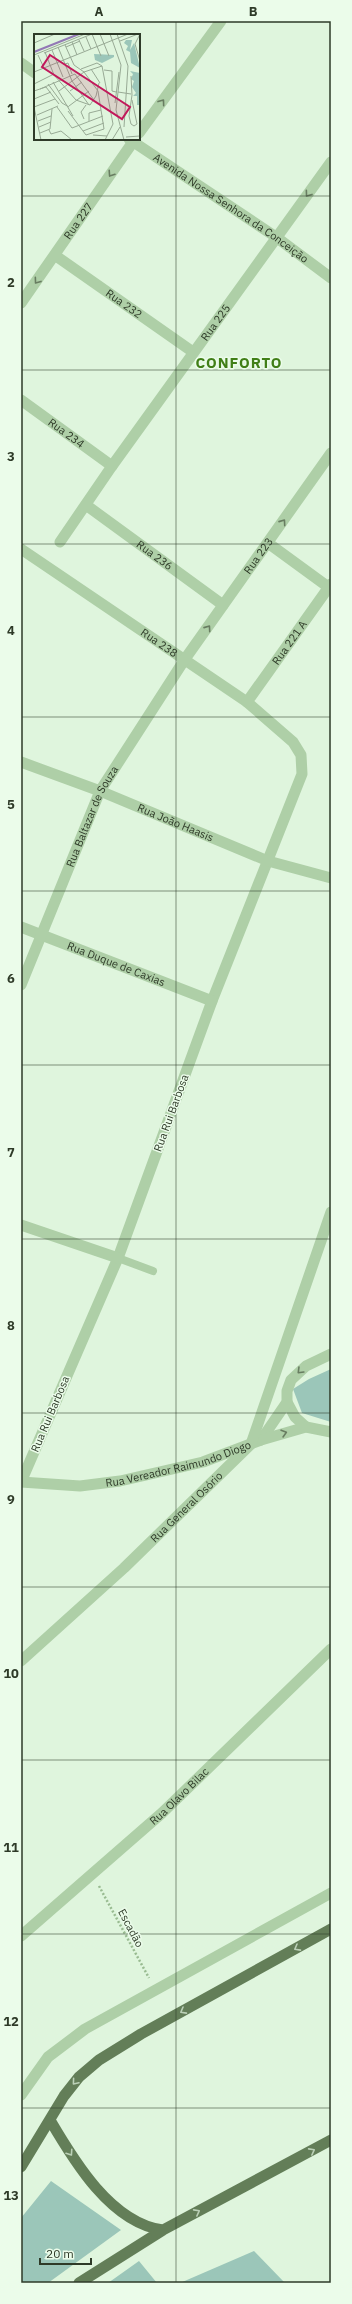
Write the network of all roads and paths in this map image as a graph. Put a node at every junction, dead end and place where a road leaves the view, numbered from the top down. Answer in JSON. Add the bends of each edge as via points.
{"nodes":[{"id":1,"x":221,"y":21,"type":"edge"},
{"id":2,"x":21,"y":63,"type":"edge"},
{"id":3,"x":34,"y":72,"type":"edge"},
{"id":4,"x":140,"y":130,"type":"edge"},
{"id":5,"x":133,"y":140,"type":"edge"},
{"id":6,"x":137,"y":140,"type":"edge"},
{"id":7,"x":331,"y":162,"type":"edge"},
{"id":8,"x":276,"y":237,"type":"junction"},
{"id":9,"x":56,"y":256,"type":"junction"},
{"id":10,"x":331,"y":278,"type":"edge"},
{"id":11,"x":21,"y":303,"type":"edge"},
{"id":12,"x":193,"y":352,"type":"junction"},
{"id":13,"x":21,"y":400,"type":"edge"},
{"id":14,"x":331,"y":453,"type":"edge"},
{"id":15,"x":112,"y":466,"type":"junction"},
{"id":16,"x":86,"y":505,"type":"junction"},
{"id":17,"x":60,"y":542,"type":"dead end"},
{"id":18,"x":268,"y":542,"type":"junction"},
{"id":19,"x":21,"y":549,"type":"edge"},
{"id":20,"x":330,"y":587,"type":"edge"},
{"id":21,"x":223,"y":605,"type":"junction"},
{"id":22,"x":185,"y":660,"type":"junction"},
{"id":23,"x":247,"y":702,"type":"junction"},
{"id":24,"x":294,"y":742,"type":"joint"},
{"id":25,"x":21,"y":762,"type":"edge"},
{"id":26,"x":100,"y":791,"type":"junction"},
{"id":27,"x":268,"y":861,"type":"junction"},
{"id":28,"x":331,"y":878,"type":"edge"},
{"id":29,"x":21,"y":926,"type":"edge"},
{"id":30,"x":41,"y":933,"type":"junction"},
{"id":31,"x":21,"y":985,"type":"edge"},
{"id":32,"x":212,"y":1001,"type":"junction"},
{"id":33,"x":331,"y":1212,"type":"edge"},
{"id":34,"x":21,"y":1225,"type":"edge"},
{"id":35,"x":118,"y":1258,"type":"junction"},
{"id":36,"x":153,"y":1271,"type":"dead end"},
{"id":37,"x":331,"y":1354,"type":"edge"},
{"id":38,"x":287,"y":1402,"type":"junction"},
{"id":39,"x":306,"y":1427,"type":"junction"},
{"id":40,"x":331,"y":1432,"type":"edge"},
{"id":41,"x":256,"y":1442,"type":"junction"},
{"id":42,"x":21,"y":1482,"type":"edge"},
{"id":43,"x":331,"y":1650,"type":"edge"},
{"id":44,"x":21,"y":1661,"type":"edge"},
{"id":45,"x":93,"y":1874,"type":"junction"},
{"id":46,"x":331,"y":1893,"type":"edge"},
{"id":47,"x":331,"y":1930,"type":"edge"},
{"id":48,"x":21,"y":1936,"type":"edge"},
{"id":49,"x":155,"y":1990,"type":"junction"},
{"id":50,"x":21,"y":2095,"type":"edge"},
{"id":51,"x":50,"y":2120,"type":"junction"},
{"id":52,"x":331,"y":2140,"type":"edge"},
{"id":53,"x":21,"y":2167,"type":"edge"},
{"id":54,"x":163,"y":2230,"type":"junction"},
{"id":55,"x":79,"y":2283,"type":"edge"}],
"edges":[{"from":4,"to":1,"type":"street","name":"Rua 227","one_way":true},
{"from":2,"to":3,"type":"street"},
{"from":5,"to":9,"type":"street","name":"Rua 227","one_way":true},
{"from":6,"to":8,"type":"street","name":"Avenida Nossa Senhora da Conceição"},
{"from":7,"to":8,"type":"street","name":"Rua 225","one_way":true},
{"from":8,"to":10,"type":"street","name":"Avenida Nossa Senhora da Conceição"},
{"from":8,"to":12,"type":"street","name":"Rua 225"},
{"from":9,"to":11,"type":"street","name":"Rua 227","one_way":true},
{"from":9,"to":12,"type":"street","name":"Rua 232"},
{"from":12,"to":15,"type":"street","name":"Rua 225"},
{"from":13,"to":15,"type":"street","name":"Rua 234"},
{"from":18,"to":14,"type":"street","name":"Rua 223","one_way":true},
{"from":15,"to":16,"type":"street","name":"Rua 225"},
{"from":16,"to":17,"type":"street","name":"Rua 225"},
{"from":16,"to":21,"type":"street","name":"Rua 236"},
{"from":18,"to":20,"type":"street"},
{"from":18,"to":21,"type":"street","name":"Rua 223"},
{"from":19,"to":22,"type":"street","name":"Rua 238"},
{"from":20,"to":23,"type":"street","name":"Rua 221 A"},
{"from":22,"to":21,"type":"street","name":"Rua 223","one_way":true},
{"from":22,"to":23,"type":"street","name":"Rua 238"},
{"from":22,"to":26,"type":"street","name":"Rua Baltazar de Souza"},
{"from":23,"to":24,"type":"street","name":"Rua 238"},
{"from":24,"to":27,"type":"street","name":"Rua Rui Barbosa","via":[[301,755],[302,774]]},
{"from":25,"to":26,"type":"street","name":"Rua João Haasis"},
{"from":26,"to":27,"type":"street","name":"Rua João Haasis"},
{"from":26,"to":30,"type":"street","name":"Rua Baltazar de Souza"},
{"from":27,"to":28,"type":"street","name":"Rua João Haasis"},
{"from":27,"to":32,"type":"street","name":"Rua Rui Barbosa"},
{"from":29,"to":30,"type":"street","name":"Rua Duque de Caxias"},
{"from":30,"to":31,"type":"street","name":"Rua Baltazar de Souza"},
{"from":30,"to":32,"type":"street","name":"Rua Duque de Caxias"},
{"from":32,"to":35,"type":"street","name":"Rua Rui Barbosa"},
{"from":33,"to":41,"type":"street","name":"Rua General Osório","via":[[294,1315]]},
{"from":34,"to":35,"type":"street"},
{"from":35,"to":36,"type":"lane"},
{"from":35,"to":42,"type":"street","name":"Rua Rui Barbosa"},
{"from":37,"to":38,"type":"street","one_way":true,"via":[[306,1366],[291,1380]]},
{"from":38,"to":39,"type":"street","via":[[295,1417]]},
{"from":38,"to":41,"type":"street"},
{"from":39,"to":40,"type":"street","name":"Rua Vereador Raimundo Diogo"},
{"from":41,"to":39,"type":"street","name":"Rua Vereador Raimundo Diogo","one_way":true},
{"from":41,"to":42,"type":"street","name":"Rua Vereador Raimundo Diogo","via":[[203,1462],[120,1480],[80,1486]]},
{"from":41,"to":44,"type":"street","name":"Rua General Osório","via":[[124,1568]]},
{"from":43,"to":45,"type":"street","name":"Rua Olavo Bilac","via":[[258,1722]]},
{"from":45,"to":48,"type":"street","name":"Rua Olavo Bilac"},
{"from":45,"to":49,"type":"path","name":"Escadão"},
{"from":46,"to":49,"type":"street"},
{"from":47,"to":51,"type":"main road","one_way":true,"via":[[141,2034],[99,2060],[64,2096]]},
{"from":49,"to":50,"type":"street","via":[[61,2046],[48,2057]]},
{"from":51,"to":53,"type":"main road"},
{"from":51,"to":54,"type":"main road","one_way":true,"via":[[81,2170],[105,2196],[140,2224]]},
{"from":54,"to":52,"type":"main road","one_way":true},
{"from":54,"to":55,"type":"main road"}]}
